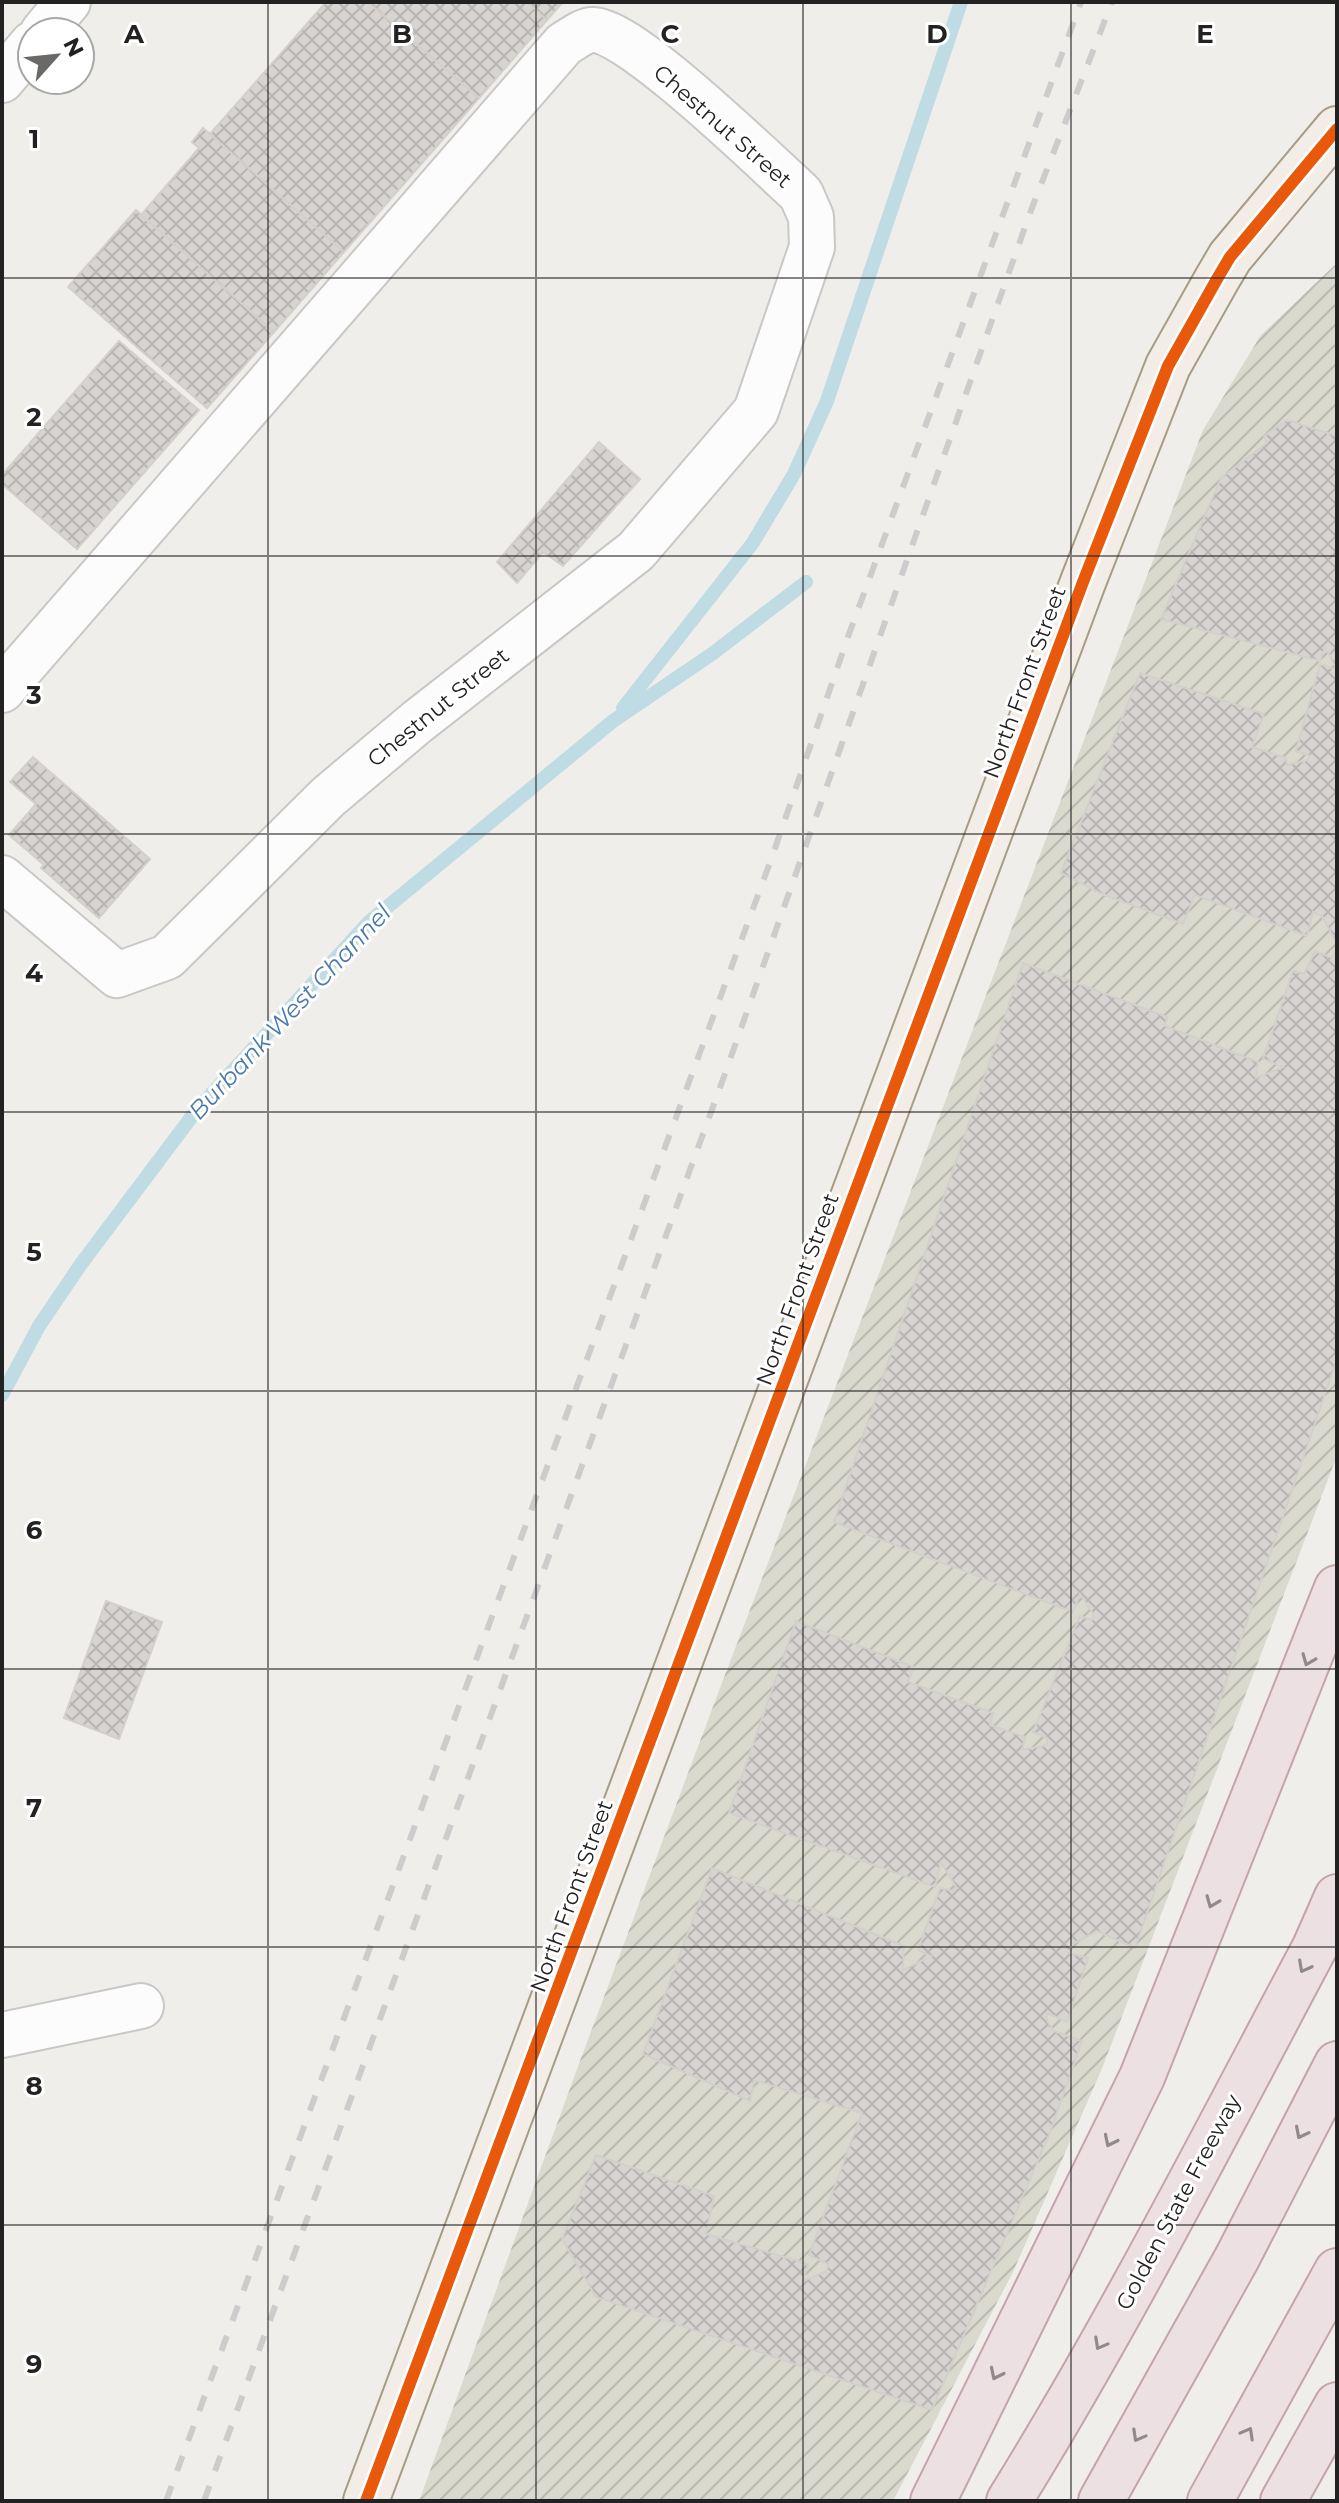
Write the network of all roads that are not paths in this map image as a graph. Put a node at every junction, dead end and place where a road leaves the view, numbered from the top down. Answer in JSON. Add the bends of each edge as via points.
{"nodes":[{"id":1,"x":16,"y":63,"type":"edge"},
{"id":2,"x":2,"y":80,"type":"edge"},
{"id":3,"x":1337,"y":129,"type":"edge"},
{"id":4,"x":2,"y":690,"type":"edge"},
{"id":5,"x":2,"y":878,"type":"edge"},
{"id":6,"x":1337,"y":1588,"type":"edge"},
{"id":7,"x":1337,"y":1897,"type":"edge"},
{"id":8,"x":141,"y":2006,"type":"dead end"},
{"id":9,"x":2,"y":2035,"type":"edge"},
{"id":10,"x":1337,"y":2064,"type":"edge"},
{"id":11,"x":1337,"y":2271,"type":"edge"},
{"id":12,"x":1337,"y":2405,"type":"edge"},
{"id":13,"x":366,"y":2501,"type":"edge"},
{"id":14,"x":933,"y":2501,"type":"edge"},
{"id":15,"x":1009,"y":2501,"type":"edge"},
{"id":16,"x":1101,"y":2501,"type":"edge"},
{"id":17,"x":1210,"y":2501,"type":"edge"},
{"id":18,"x":1283,"y":2501,"type":"edge"}],
"edges":[{"from":1,"to":2,"type":"street"},
{"from":3,"to":13,"type":"main road","name":"North Front Street","via":[[1230,257],[1168,366],[1071,611]]},
{"from":4,"to":5,"type":"street","name":"Chestnut Street","via":[[564,44],[591,30],[607,33],[683,85],[801,194],[811,217],[812,247],[756,411],[636,551],[328,797],[167,957],[117,975]]},
{"from":6,"to":14,"type":"highway","one_way":true,"via":[[1142,2077]]},
{"from":7,"to":15,"type":"highway","name":"Golden State Freeway","one_way":true,"via":[[1154,2248]]},
{"from":8,"to":9,"type":"street"},
{"from":10,"to":16,"type":"highway","one_way":true,"via":[[1237,2258]]},
{"from":17,"to":11,"type":"highway","one_way":true},
{"from":12,"to":18,"type":"highway"}]}
